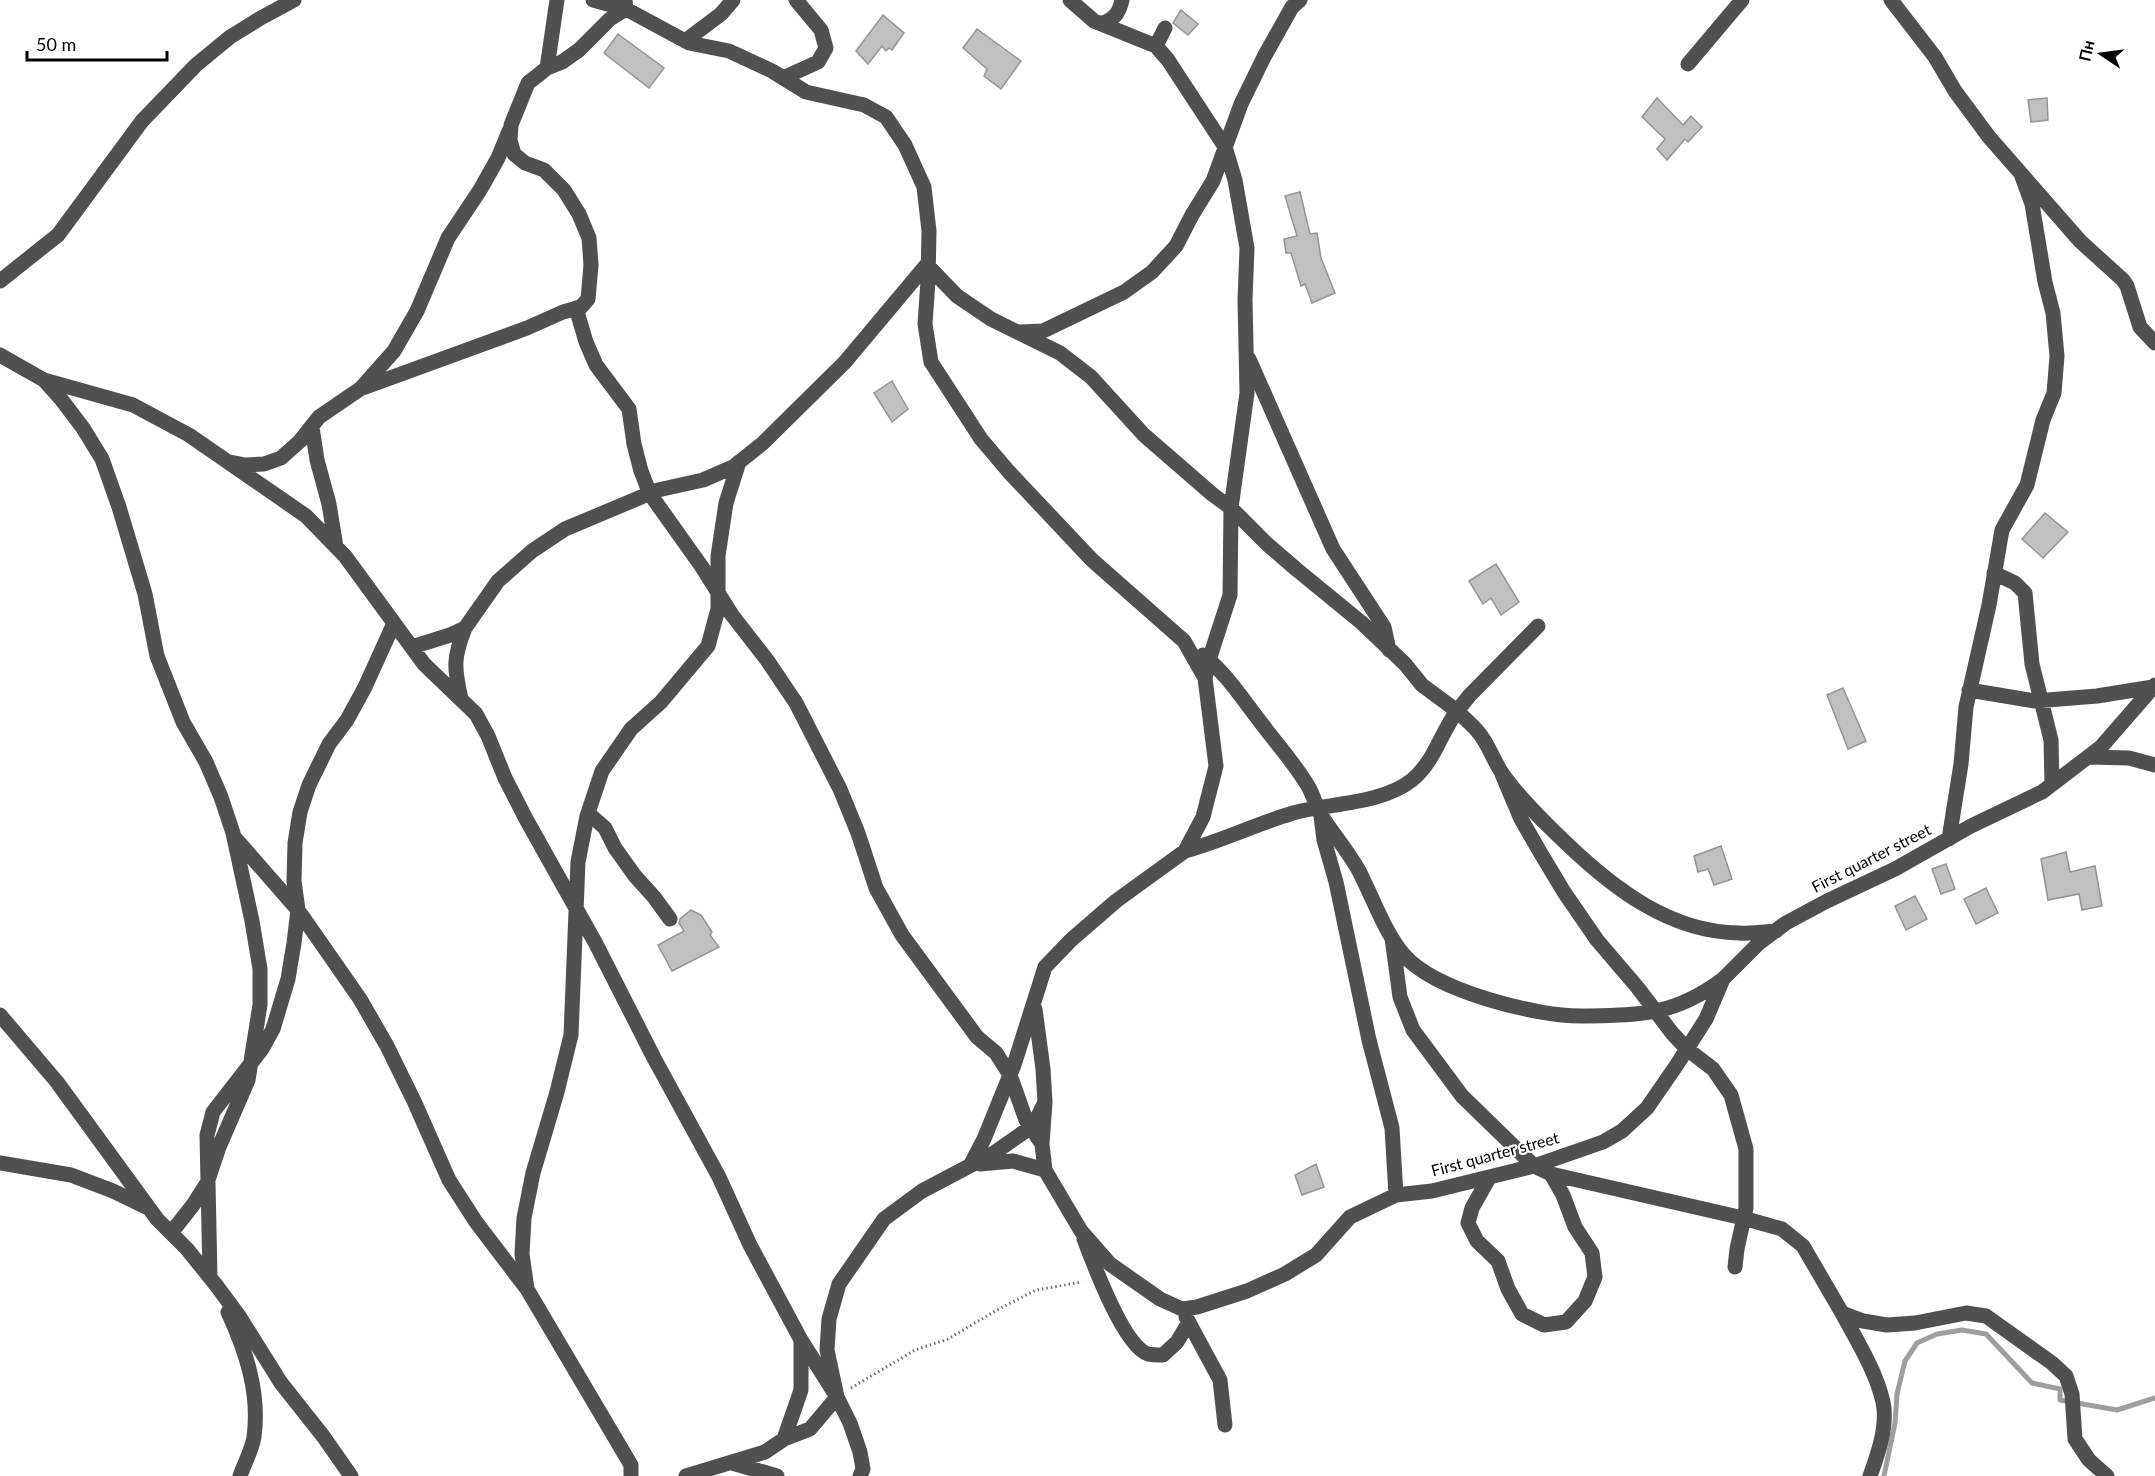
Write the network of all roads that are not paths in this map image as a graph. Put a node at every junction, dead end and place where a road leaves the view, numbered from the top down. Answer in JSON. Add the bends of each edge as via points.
{"nodes":[{"id":1,"x":294,"y":0,"type":"edge"},
{"id":2,"x":557,"y":0,"type":"edge"},
{"id":3,"x":593,"y":0,"type":"edge"},
{"id":4,"x":733,"y":0,"type":"edge"},
{"id":5,"x":796,"y":0,"type":"edge"},
{"id":6,"x":1070,"y":0,"type":"edge"},
{"id":7,"x":1122,"y":0,"type":"edge"},
{"id":8,"x":1300,"y":0,"type":"edge"},
{"id":9,"x":1742,"y":0,"type":"edge"},
{"id":10,"x":1891,"y":0,"type":"edge"},
{"id":11,"x":625,"y":4,"type":"edge"},
{"id":12,"x":1101,"y":24,"type":"junction"},
{"id":13,"x":1165,"y":28,"type":"dead end"},
{"id":14,"x":685,"y":41,"type":"junction"},
{"id":15,"x":1156,"y":46,"type":"junction"},
{"id":16,"x":1688,"y":64,"type":"dead end"},
{"id":17,"x":547,"y":68,"type":"junction"},
{"id":18,"x":783,"y":78,"type":"junction"},
{"id":19,"x":510,"y":128,"type":"junction"},
{"id":20,"x":1226,"y":147,"type":"junction"},
{"id":21,"x":2021,"y":174,"type":"junction"},
{"id":22,"x":928,"y":265,"type":"junction"},
{"id":23,"x":0,"y":281,"type":"edge"},
{"id":24,"x":576,"y":308,"type":"junction"},
{"id":25,"x":1017,"y":332,"type":"junction"},
{"id":26,"x":2155,"y":343,"type":"edge"},
{"id":27,"x":1247,"y":353,"type":"junction"},
{"id":28,"x":0,"y":355,"type":"edge"},
{"id":29,"x":44,"y":380,"type":"junction"},
{"id":30,"x":360,"y":389,"type":"junction"},
{"id":31,"x":312,"y":427,"type":"junction"},
{"id":32,"x":227,"y":461,"type":"junction"},
{"id":33,"x":739,"y":462,"type":"junction"},
{"id":34,"x":650,"y":494,"type":"junction"},
{"id":35,"x":1232,"y":508,"type":"junction"},
{"id":36,"x":336,"y":547,"type":"junction"},
{"id":37,"x":1994,"y":573,"type":"junction"},
{"id":38,"x":718,"y":592,"type":"junction"},
{"id":39,"x":394,"y":623,"type":"junction"},
{"id":40,"x":1538,"y":626,"type":"dead end"},
{"id":41,"x":465,"y":628,"type":"junction"},
{"id":42,"x":1184,"y":640,"type":"junction"},
{"id":43,"x":412,"y":647,"type":"junction"},
{"id":44,"x":1389,"y":650,"type":"junction"},
{"id":45,"x":1209,"y":660,"type":"junction"},
{"id":46,"x":1205,"y":678,"type":"junction"},
{"id":47,"x":2154,"y":686,"type":"edge"},
{"id":48,"x":1969,"y":690,"type":"junction"},
{"id":49,"x":461,"y":699,"type":"junction"},
{"id":50,"x":2039,"y":701,"type":"junction"},
{"id":51,"x":1457,"y":711,"type":"junction"},
{"id":52,"x":2088,"y":757,"type":"junction"},
{"id":53,"x":2155,"y":765,"type":"edge"},
{"id":54,"x":1502,"y":774,"type":"junction"},
{"id":55,"x":2052,"y":784,"type":"junction"},
{"id":56,"x":1320,"y":811,"type":"junction"},
{"id":57,"x":588,"y":813,"type":"junction"},
{"id":58,"x":234,"y":836,"type":"junction"},
{"id":59,"x":1948,"y":839,"type":"junction"},
{"id":60,"x":1185,"y":852,"type":"junction"},
{"id":61,"x":575,"y":908,"type":"junction"},
{"id":62,"x":298,"y":910,"type":"junction"},
{"id":63,"x":670,"y":919,"type":"dead end"},
{"id":64,"x":1776,"y":931,"type":"junction"},
{"id":65,"x":1392,"y":938,"type":"junction"},
{"id":66,"x":1723,"y":979,"type":"junction"},
{"id":67,"x":1034,"y":1002,"type":"junction"},
{"id":68,"x":1657,"y":1012,"type":"junction"},
{"id":69,"x":0,"y":1015,"type":"edge"},
{"id":70,"x":1687,"y":1049,"type":"junction"},
{"id":71,"x":250,"y":1065,"type":"junction"},
{"id":72,"x":1010,"y":1075,"type":"junction"},
{"id":73,"x":1045,"y":1102,"type":"junction"},
{"id":74,"x":1031,"y":1127,"type":"junction"},
{"id":75,"x":1042,"y":1144,"type":"junction"},
{"id":76,"x":0,"y":1163,"type":"edge"},
{"id":77,"x":971,"y":1164,"type":"junction"},
{"id":78,"x":1534,"y":1166,"type":"junction"},
{"id":79,"x":1045,"y":1170,"type":"junction"},
{"id":80,"x":1551,"y":1174,"type":"junction"},
{"id":81,"x":1489,"y":1178,"type":"junction"},
{"id":82,"x":208,"y":1180,"type":"junction"},
{"id":83,"x":1396,"y":1194,"type":"junction"},
{"id":84,"x":148,"y":1208,"type":"junction"},
{"id":85,"x":1743,"y":1218,"type":"junction"},
{"id":86,"x":1081,"y":1231,"type":"junction"},
{"id":87,"x":171,"y":1233,"type":"junction"},
{"id":88,"x":1735,"y":1268,"type":"dead end"},
{"id":89,"x":213,"y":1281,"type":"junction"},
{"id":90,"x":527,"y":1289,"type":"junction"},
{"id":91,"x":1842,"y":1312,"type":"junction"},
{"id":92,"x":1185,"y":1316,"type":"junction"},
{"id":93,"x":801,"y":1340,"type":"junction"},
{"id":94,"x":837,"y":1397,"type":"junction"},
{"id":95,"x":1225,"y":1425,"type":"dead end"},
{"id":96,"x":784,"y":1439,"type":"junction"},
{"id":97,"x":732,"y":1463,"type":"junction"},
{"id":98,"x":240,"y":1476,"type":"edge"},
{"id":99,"x":351,"y":1476,"type":"edge"},
{"id":100,"x":631,"y":1476,"type":"edge"},
{"id":101,"x":686,"y":1476,"type":"edge"},
{"id":102,"x":777,"y":1476,"type":"edge"},
{"id":103,"x":860,"y":1476,"type":"edge"},
{"id":104,"x":1870,"y":1476,"type":"edge"},
{"id":105,"x":2107,"y":1476,"type":"edge"}],
"edges":[{"from":1,"to":23,"type":"street","via":[[249,25],[196,65],[142,121],[58,235]]},
{"from":2,"to":17,"type":"street"},
{"from":3,"to":11,"type":"street"},
{"from":4,"to":14,"type":"street"},
{"from":5,"to":18,"type":"street","via":[[820,30],[826,48],[818,62]]},
{"from":6,"to":12,"type":"street"},
{"from":7,"to":12,"type":"street","via":[[1120,12]]},
{"from":8,"to":20,"type":"street","via":[[1292,7],[1264,57]]},
{"from":9,"to":16,"type":"street"},
{"from":10,"to":21,"type":"street","via":[[1989,137]]},
{"from":11,"to":14,"type":"street"},
{"from":11,"to":17,"type":"street","via":[[594,38],[562,62]]},
{"from":12,"to":15,"type":"street"},
{"from":13,"to":15,"type":"street"},
{"from":14,"to":18,"type":"street","via":[[729,51]]},
{"from":15,"to":20,"type":"street"},
{"from":17,"to":19,"type":"street","via":[[528,84]]},
{"from":18,"to":22,"type":"street","via":[[806,92],[864,105],[885,117],[905,145],[924,187]]},
{"from":19,"to":24,"type":"street","via":[[514,154],[544,170],[564,190],[589,238],[588,299]]},
{"from":19,"to":30,"type":"street","via":[[480,190],[448,238],[417,311],[394,351]]},
{"from":20,"to":25,"type":"street","via":[[1213,182],[1176,246],[1152,272],[1124,292],[1063,323],[1043,331]]},
{"from":20,"to":27,"type":"street","via":[[1247,248]]},
{"from":21,"to":26,"type":"street","via":[[2080,241],[2123,280],[2140,327]]},
{"from":21,"to":37,"type":"street","via":[[2032,204],[2053,313],[2057,356],[2054,393],[2027,484],[2002,530]]},
{"from":22,"to":25,"type":"street","via":[[957,297]]},
{"from":22,"to":33,"type":"street","via":[[845,362]]},
{"from":22,"to":42,"type":"street","via":[[925,324],[931,362],[981,439],[1092,560]]},
{"from":24,"to":30,"type":"street"},
{"from":24,"to":34,"type":"street","via":[[596,364],[629,409],[640,471]]},
{"from":25,"to":35,"type":"street","via":[[1060,353],[1091,377],[1144,435]]},
{"from":27,"to":35,"type":"street","via":[[1245,422]]},
{"from":27,"to":44,"type":"street","via":[[1333,549],[1384,627]]},
{"from":28,"to":29,"type":"street"},
{"from":29,"to":32,"type":"street","via":[[133,405]]},
{"from":29,"to":58,"type":"street","via":[[83,428],[102,459],[145,594],[157,656],[183,722],[221,797]]},
{"from":30,"to":31,"type":"street","via":[[327,411]]},
{"from":31,"to":32,"type":"street","via":[[281,458],[264,464]]},
{"from":31,"to":36,"type":"street"},
{"from":32,"to":36,"type":"street","via":[[306,516]]},
{"from":33,"to":34,"type":"street","via":[[703,480]]},
{"from":33,"to":38,"type":"street","via":[[726,503],[718,556]]},
{"from":34,"to":38,"type":"street"},
{"from":34,"to":41,"type":"street","via":[[566,529],[532,551],[498,581]]},
{"from":35,"to":44,"type":"street","via":[[1267,544]]},
{"from":35,"to":45,"type":"street","via":[[1230,595]]},
{"from":36,"to":39,"type":"street"},
{"from":37,"to":48,"type":"street"},
{"from":37,"to":50,"type":"street","via":[[2025,593]]},
{"from":38,"to":57,"type":"street","via":[[718,609],[708,646],[661,702],[631,729],[602,771]]},
{"from":38,"to":72,"type":"street","via":[[796,703],[840,789],[876,888],[902,934],[977,1037],[996,1053]]},
{"from":39,"to":43,"type":"street"},
{"from":39,"to":62,"type":"street","via":[[365,687],[309,785],[295,843]]},
{"from":40,"to":51,"type":"street"},
{"from":41,"to":43,"type":"street"},
{"from":41,"to":49,"type":"street","via":[[456,651]]},
{"from":42,"to":45,"type":"street"},
{"from":42,"to":46,"type":"street"},
{"from":43,"to":49,"type":"street"},
{"from":44,"to":51,"type":"street","via":[[1422,685]]},
{"from":45,"to":46,"type":"street"},
{"from":45,"to":56,"type":"street","via":[[1276,741]]},
{"from":46,"to":60,"type":"street","via":[[1216,766],[1203,817]]},
{"from":47,"to":50,"type":"street"},
{"from":47,"to":52,"type":"street","name":"First quarter street"},
{"from":48,"to":50,"type":"street"},
{"from":48,"to":59,"type":"street"},
{"from":49,"to":61,"type":"street","via":[[476,714],[526,819]]},
{"from":50,"to":55,"type":"street","via":[[2051,740]]},
{"from":51,"to":54,"type":"street","via":[[1480,734]]},
{"from":51,"to":56,"type":"street","via":[[1427,766],[1410,782],[1387,793]]},
{"from":52,"to":53,"type":"street","via":[[2129,758]]},
{"from":52,"to":55,"type":"street","name":"First quarter street"},
{"from":54,"to":64,"type":"street","via":[[1582,859],[1645,906],[1673,920],[1709,930]]},
{"from":54,"to":68,"type":"street","via":[[1521,819],[1564,892],[1597,940]]},
{"from":55,"to":59,"type":"street","name":"First quarter street"},
{"from":56,"to":60,"type":"street","via":[[1293,813]]},
{"from":56,"to":65,"type":"street","via":[[1347,851]]},
{"from":56,"to":83,"type":"street","via":[[1392,1128]]},
{"from":57,"to":61,"type":"street","via":[[578,862]]},
{"from":57,"to":63,"type":"street","via":[[605,828],[635,876]]},
{"from":58,"to":62,"type":"street"},
{"from":58,"to":71,"type":"street","via":[[260,969],[260,1005]]},
{"from":59,"to":64,"type":"street","name":"First quarter street"},
{"from":60,"to":67,"type":"street","via":[[1116,901],[1071,940],[1045,967]]},
{"from":61,"to":90,"type":"street","via":[[571,1035],[524,1218],[522,1254]]},
{"from":61,"to":93,"type":"street","via":[[720,1177],[750,1245]]},
{"from":62,"to":71,"type":"street","via":[[288,980],[276,1020]]},
{"from":62,"to":90,"type":"street","via":[[360,999],[387,1046],[448,1180]]},
{"from":64,"to":66,"type":"street","name":"First quarter street"},
{"from":65,"to":68,"type":"street","via":[[1405,957],[1435,978],[1530,1011],[1571,1016]]},
{"from":65,"to":78,"type":"street","via":[[1400,997],[1413,1030],[1462,1096]]},
{"from":66,"to":68,"type":"street","via":[[1703,994]]},
{"from":66,"to":70,"type":"street","name":"First quarter street","via":[[1706,1019]]},
{"from":67,"to":72,"type":"street"},
{"from":67,"to":73,"type":"street"},
{"from":68,"to":70,"type":"street"},
{"from":69,"to":84,"type":"street","via":[[57,1082]]},
{"from":70,"to":78,"type":"street","name":"First quarter street","via":[[1647,1108],[1622,1131],[1603,1142]]},
{"from":70,"to":85,"type":"street","via":[[1713,1069],[1731,1095],[1746,1149]]},
{"from":71,"to":82,"type":"street","via":[[248,1080]]},
{"from":72,"to":74,"type":"street"},
{"from":72,"to":77,"type":"street"},
{"from":73,"to":74,"type":"street"},
{"from":73,"to":75,"type":"street"},
{"from":74,"to":75,"type":"street"},
{"from":74,"to":77,"type":"street"},
{"from":75,"to":79,"type":"street"},
{"from":76,"to":84,"type":"street","via":[[71,1175]]},
{"from":77,"to":79,"type":"street","via":[[1012,1161]]},
{"from":77,"to":94,"type":"street","via":[[922,1191],[884,1219],[839,1284],[829,1319],[827,1350]]},
{"from":78,"to":80,"type":"street"},
{"from":78,"to":81,"type":"street","name":"First quarter street"},
{"from":79,"to":86,"type":"street"},
{"from":80,"to":81,"type":"street","via":[[1575,1227],[1592,1253],[1595,1277],[1586,1301],[1566,1322],[1544,1326],[1522,1314],[1498,1261],[1477,1241],[1468,1224],[1472,1208]]},
{"from":80,"to":85,"type":"street"},
{"from":81,"to":83,"type":"street","name":"First quarter street","via":[[1432,1191]]},
{"from":82,"to":87,"type":"street"},
{"from":82,"to":89,"type":"street"},
{"from":83,"to":92,"type":"street","name":"First quarter street","via":[[1350,1217],[1316,1255],[1286,1274],[1247,1292],[1197,1307]]},
{"from":84,"to":87,"type":"street"},
{"from":85,"to":88,"type":"street"},
{"from":85,"to":91,"type":"street","via":[[1782,1229],[1803,1246]]},
{"from":86,"to":92,"type":"street","via":[[1122,1274]]},
{"from":86,"to":92,"type":"street","via":[[1099,1280],[1131,1340],[1147,1354],[1163,1355],[1177,1342]]},
{"from":87,"to":89,"type":"street"},
{"from":89,"to":98,"type":"street","via":[[246,1355],[255,1395],[254,1438]]},
{"from":89,"to":99,"type":"street","via":[[281,1383]]},
{"from":90,"to":100,"type":"street","via":[[616,1437],[631,1465]]},
{"from":91,"to":104,"type":"street","via":[[1863,1351],[1883,1404],[1878,1455]]},
{"from":91,"to":105,"type":"street","via":[[1887,1325],[1966,1313],[1986,1316],[2066,1377],[2072,1395],[2075,1439],[2089,1460]]},
{"from":92,"to":95,"type":"street","via":[[1220,1380]]},
{"from":93,"to":94,"type":"street"},
{"from":93,"to":96,"type":"street","via":[[801,1390]]},
{"from":94,"to":96,"type":"street","via":[[810,1429]]},
{"from":94,"to":103,"type":"street","via":[[860,1452]]},
{"from":96,"to":97,"type":"street","via":[[765,1452]]},
{"from":97,"to":101,"type":"street"},
{"from":97,"to":102,"type":"street"}]}
